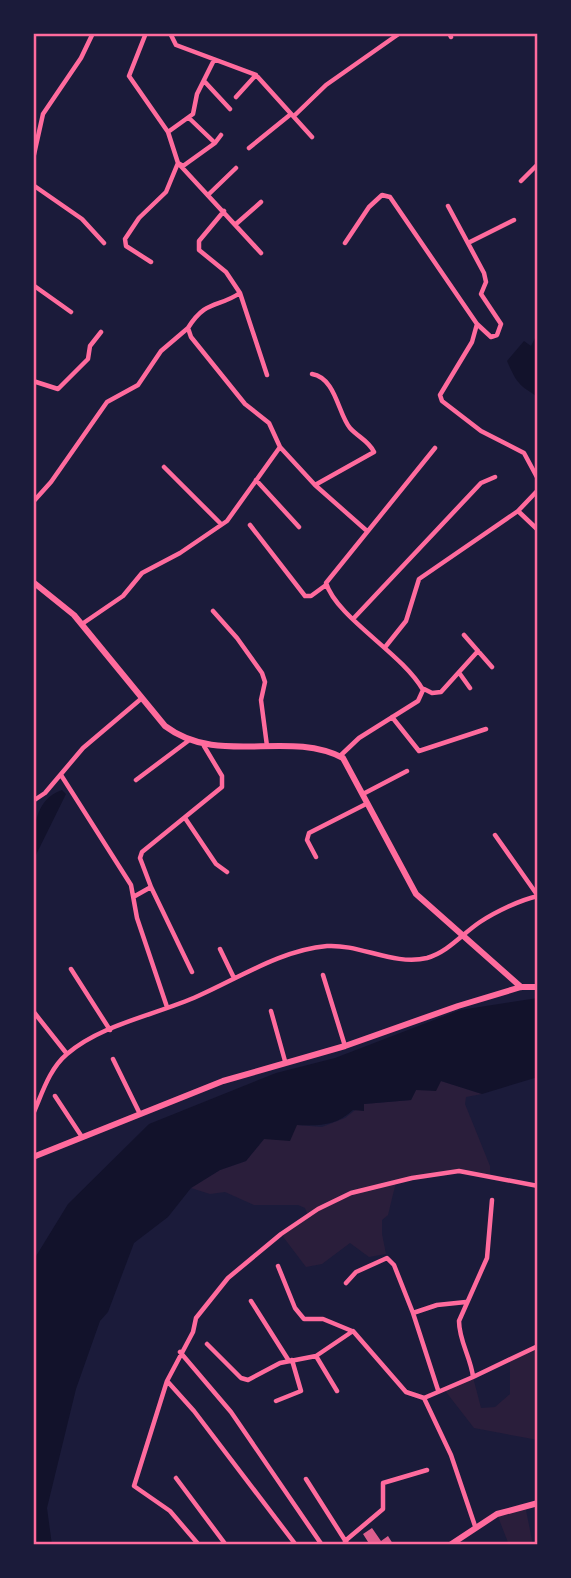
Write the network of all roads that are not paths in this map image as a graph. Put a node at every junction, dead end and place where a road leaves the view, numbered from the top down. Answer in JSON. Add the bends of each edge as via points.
{"nodes":[{"id":1,"x":93,"y":33,"type":"edge"},
{"id":2,"x":146,"y":33,"type":"edge"},
{"id":3,"x":170,"y":33,"type":"edge"},
{"id":4,"x":400,"y":33,"type":"edge"},
{"id":5,"x":214,"y":60,"type":"junction"},
{"id":6,"x":256,"y":75,"type":"junction"},
{"id":7,"x":205,"y":82,"type":"junction"},
{"id":8,"x":236,"y":97,"type":"dead end"},
{"id":9,"x":230,"y":109,"type":"dead end"},
{"id":10,"x":293,"y":115,"type":"junction"},
{"id":11,"x":189,"y":118,"type":"junction"},
{"id":12,"x":168,"y":132,"type":"junction"},
{"id":13,"x":221,"y":135,"type":"dead end"},
{"id":14,"x":312,"y":137,"type":"dead end"},
{"id":15,"x":215,"y":143,"type":"junction"},
{"id":16,"x":249,"y":148,"type":"dead end"},
{"id":17,"x":33,"y":159,"type":"edge"},
{"id":18,"x":178,"y":163,"type":"junction"},
{"id":19,"x":538,"y":164,"type":"edge"},
{"id":20,"x":236,"y":168,"type":"dead end"},
{"id":21,"x":521,"y":181,"type":"dead end"},
{"id":22,"x":33,"y":185,"type":"edge"},
{"id":23,"x":209,"y":194,"type":"junction"},
{"id":24,"x":261,"y":202,"type":"dead end"},
{"id":25,"x":448,"y":206,"type":"dead end"},
{"id":26,"x":224,"y":211,"type":"junction"},
{"id":27,"x":514,"y":220,"type":"dead end"},
{"id":28,"x":236,"y":225,"type":"junction"},
{"id":29,"x":104,"y":243,"type":"dead end"},
{"id":30,"x":345,"y":243,"type":"dead end"},
{"id":31,"x":468,"y":243,"type":"junction"},
{"id":32,"x":261,"y":253,"type":"dead end"},
{"id":33,"x":151,"y":262,"type":"dead end"},
{"id":34,"x":33,"y":285,"type":"edge"},
{"id":35,"x":240,"y":293,"type":"junction"},
{"id":36,"x":71,"y":312,"type":"dead end"},
{"id":37,"x":477,"y":324,"type":"junction"},
{"id":38,"x":188,"y":328,"type":"junction"},
{"id":39,"x":101,"y":332,"type":"dead end"},
{"id":40,"x":312,"y":374,"type":"dead end"},
{"id":41,"x":267,"y":375,"type":"dead end"},
{"id":42,"x":33,"y":381,"type":"edge"},
{"id":43,"x":280,"y":447,"type":"junction"},
{"id":44,"x":435,"y":448,"type":"dead end"},
{"id":45,"x":538,"y":461,"type":"edge"},
{"id":46,"x":531,"y":463,"type":"junction"},
{"id":47,"x":164,"y":467,"type":"dead end"},
{"id":48,"x":495,"y":477,"type":"dead end"},
{"id":49,"x":257,"y":480,"type":"junction"},
{"id":50,"x":538,"y":480,"type":"edge"},
{"id":51,"x":315,"y":485,"type":"junction"},
{"id":52,"x":538,"y":490,"type":"edge"},
{"id":53,"x":33,"y":502,"type":"edge"},
{"id":54,"x":518,"y":511,"type":"junction"},
{"id":55,"x":221,"y":524,"type":"junction"},
{"id":56,"x":250,"y":525,"type":"dead end"},
{"id":57,"x":299,"y":527,"type":"dead end"},
{"id":58,"x":538,"y":530,"type":"edge"},
{"id":59,"x":368,"y":531,"type":"junction"},
{"id":60,"x":33,"y":582,"type":"edge"},
{"id":61,"x":326,"y":585,"type":"junction"},
{"id":62,"x":213,"y":611,"type":"dead end"},
{"id":63,"x":352,"y":619,"type":"junction"},
{"id":64,"x":82,"y":624,"type":"junction"},
{"id":65,"x":464,"y":635,"type":"dead end"},
{"id":66,"x":386,"y":646,"type":"junction"},
{"id":67,"x":478,"y":651,"type":"junction"},
{"id":68,"x":492,"y":667,"type":"dead end"},
{"id":69,"x":460,"y":674,"type":"junction"},
{"id":70,"x":421,"y":686,"type":"junction"},
{"id":71,"x":470,"y":688,"type":"dead end"},
{"id":72,"x":142,"y":698,"type":"junction"},
{"id":73,"x":392,"y":717,"type":"junction"},
{"id":74,"x":486,"y":729,"type":"dead end"},
{"id":75,"x":188,"y":741,"type":"junction"},
{"id":76,"x":204,"y":746,"type":"junction"},
{"id":77,"x":267,"y":747,"type":"junction"},
{"id":78,"x":340,"y":756,"type":"junction"},
{"id":79,"x":407,"y":771,"type":"dead end"},
{"id":80,"x":61,"y":775,"type":"junction"},
{"id":81,"x":136,"y":780,"type":"dead end"},
{"id":82,"x":362,"y":794,"type":"junction"},
{"id":83,"x":33,"y":801,"type":"edge"},
{"id":84,"x":366,"y":804,"type":"junction"},
{"id":85,"x":185,"y":818,"type":"junction"},
{"id":86,"x":495,"y":835,"type":"dead end"},
{"id":87,"x":316,"y":857,"type":"dead end"},
{"id":88,"x":227,"y":872,"type":"dead end"},
{"id":89,"x":151,"y":887,"type":"junction"},
{"id":90,"x":135,"y":896,"type":"junction"},
{"id":91,"x":538,"y":896,"type":"edge"},
{"id":92,"x":464,"y":935,"type":"junction"},
{"id":93,"x":220,"y":949,"type":"dead end"},
{"id":94,"x":71,"y":969,"type":"dead end"},
{"id":95,"x":192,"y":972,"type":"dead end"},
{"id":96,"x":323,"y":975,"type":"dead end"},
{"id":97,"x":234,"y":978,"type":"junction"},
{"id":98,"x":521,"y":987,"type":"junction"},
{"id":99,"x":538,"y":988,"type":"edge"},
{"id":100,"x":167,"y":1007,"type":"junction"},
{"id":101,"x":33,"y":1012,"type":"edge"},
{"id":102,"x":271,"y":1012,"type":"dead end"},
{"id":103,"x":110,"y":1030,"type":"junction"},
{"id":104,"x":345,"y":1046,"type":"junction"},
{"id":105,"x":66,"y":1054,"type":"junction"},
{"id":106,"x":113,"y":1059,"type":"dead end"},
{"id":107,"x":285,"y":1061,"type":"junction"},
{"id":108,"x":55,"y":1096,"type":"dead end"},
{"id":109,"x":139,"y":1112,"type":"junction"},
{"id":110,"x":33,"y":1114,"type":"edge"},
{"id":111,"x":82,"y":1137,"type":"junction"},
{"id":112,"x":33,"y":1157,"type":"edge"},
{"id":113,"x":538,"y":1186,"type":"edge"},
{"id":114,"x":492,"y":1200,"type":"dead end"},
{"id":115,"x":278,"y":1266,"type":"dead end"},
{"id":116,"x":346,"y":1283,"type":"dead end"},
{"id":117,"x":251,"y":1301,"type":"dead end"},
{"id":118,"x":466,"y":1302,"type":"junction"},
{"id":119,"x":413,"y":1313,"type":"junction"},
{"id":120,"x":353,"y":1331,"type":"junction"},
{"id":121,"x":207,"y":1344,"type":"dead end"},
{"id":122,"x":538,"y":1346,"type":"edge"},
{"id":123,"x":180,"y":1352,"type":"junction"},
{"id":124,"x":316,"y":1356,"type":"junction"},
{"id":125,"x":290,"y":1360,"type":"junction"},
{"id":126,"x":473,"y":1377,"type":"junction"},
{"id":127,"x":167,"y":1381,"type":"junction"},
{"id":128,"x":438,"y":1390,"type":"junction"},
{"id":129,"x":337,"y":1391,"type":"dead end"},
{"id":130,"x":424,"y":1398,"type":"junction"},
{"id":131,"x":275,"y":1401,"type":"dead end"},
{"id":132,"x":427,"y":1470,"type":"dead end"},
{"id":133,"x":176,"y":1478,"type":"dead end"},
{"id":134,"x":306,"y":1479,"type":"dead end"},
{"id":135,"x":538,"y":1503,"type":"edge"},
{"id":136,"x":475,"y":1526,"type":"junction"},
{"id":137,"x":347,"y":1543,"type":"edge"},
{"id":138,"x":199,"y":1545,"type":"edge"},
{"id":139,"x":226,"y":1545,"type":"edge"},
{"id":140,"x":296,"y":1545,"type":"edge"},
{"id":141,"x":322,"y":1545,"type":"edge"},
{"id":142,"x":450,"y":1545,"type":"edge"}],
"edges":[{"from":1,"to":17,"type":"street","via":[[43,114]]},
{"from":2,"to":12,"type":"street","via":[[129,76]]},
{"from":3,"to":5,"type":"street","via":[[176,45]]},
{"from":4,"to":10,"type":"street"},
{"from":5,"to":6,"type":"street"},
{"from":5,"to":7,"type":"street"},
{"from":6,"to":8,"type":"street"},
{"from":6,"to":10,"type":"street"},
{"from":7,"to":9,"type":"street"},
{"from":7,"to":11,"type":"street"},
{"from":10,"to":14,"type":"street"},
{"from":10,"to":16,"type":"street"},
{"from":11,"to":12,"type":"street"},
{"from":11,"to":15,"type":"street"},
{"from":12,"to":18,"type":"street"},
{"from":13,"to":15,"type":"street"},
{"from":15,"to":18,"type":"street","via":[[183,166]]},
{"from":18,"to":23,"type":"street"},
{"from":18,"to":33,"type":"street","via":[[166,192],[125,239],[126,246]]},
{"from":19,"to":21,"type":"street"},
{"from":20,"to":23,"type":"street"},
{"from":22,"to":29,"type":"street","via":[[82,219]]},
{"from":23,"to":26,"type":"street"},
{"from":24,"to":28,"type":"street"},
{"from":25,"to":31,"type":"street"},
{"from":26,"to":28,"type":"street"},
{"from":26,"to":35,"type":"street","via":[[199,241],[199,250],[226,272]]},
{"from":27,"to":31,"type":"street"},
{"from":28,"to":32,"type":"street"},
{"from":30,"to":37,"type":"street","via":[[369,207],[386,194]]},
{"from":31,"to":37,"type":"street","via":[[486,282],[483,299],[501,324],[497,335],[491,337]]},
{"from":34,"to":36,"type":"street"},
{"from":35,"to":38,"type":"street","via":[[214,302]]},
{"from":35,"to":41,"type":"street"},
{"from":37,"to":46,"type":"street","via":[[472,342],[440,394],[442,401],[481,431],[524,453]]},
{"from":38,"to":43,"type":"street","via":[[245,404],[269,423]]},
{"from":38,"to":53,"type":"street","via":[[161,351],[138,385],[107,402]]},
{"from":39,"to":42,"type":"street","via":[[90,346],[88,359],[58,388]]},
{"from":40,"to":51,"type":"street","via":[[323,379],[349,427],[374,452]]},
{"from":43,"to":49,"type":"street"},
{"from":43,"to":51,"type":"street"},
{"from":44,"to":59,"type":"street"},
{"from":45,"to":46,"type":"street"},
{"from":46,"to":50,"type":"street"},
{"from":47,"to":55,"type":"street"},
{"from":48,"to":63,"type":"street","via":[[481,483]]},
{"from":49,"to":55,"type":"street"},
{"from":49,"to":57,"type":"street"},
{"from":51,"to":59,"type":"street"},
{"from":52,"to":54,"type":"street"},
{"from":54,"to":58,"type":"street"},
{"from":54,"to":66,"type":"street","via":[[419,579],[406,621]]},
{"from":55,"to":64,"type":"street","via":[[142,573],[123,596]]},
{"from":56,"to":61,"type":"street","via":[[305,596]]},
{"from":59,"to":61,"type":"street"},
{"from":60,"to":64,"type":"main road"},
{"from":61,"to":63,"type":"street"},
{"from":62,"to":77,"type":"street","via":[[262,673]]},
{"from":63,"to":66,"type":"street"},
{"from":64,"to":72,"type":"main road"},
{"from":65,"to":67,"type":"street"},
{"from":66,"to":70,"type":"street"},
{"from":67,"to":68,"type":"street"},
{"from":67,"to":69,"type":"street"},
{"from":69,"to":70,"type":"street","via":[[441,692],[432,694]]},
{"from":69,"to":71,"type":"street"},
{"from":70,"to":73,"type":"street","via":[[424,694],[418,701]]},
{"from":72,"to":75,"type":"main road","via":[[165,726]]},
{"from":72,"to":80,"type":"street","via":[[83,748]]},
{"from":73,"to":74,"type":"street","via":[[419,751]]},
{"from":73,"to":78,"type":"street"},
{"from":75,"to":76,"type":"main road"},
{"from":75,"to":81,"type":"street"},
{"from":76,"to":77,"type":"main road"},
{"from":76,"to":85,"type":"street","via":[[223,782]]},
{"from":77,"to":78,"type":"main road","via":[[312,749]]},
{"from":78,"to":82,"type":"main road"},
{"from":79,"to":82,"type":"street"},
{"from":80,"to":83,"type":"street"},
{"from":80,"to":90,"type":"street","via":[[119,861]]},
{"from":82,"to":84,"type":"main road"},
{"from":84,"to":87,"type":"street","via":[[309,833],[307,840]]},
{"from":84,"to":92,"type":"main road","via":[[416,894]]},
{"from":85,"to":88,"type":"street","via":[[216,864]]},
{"from":85,"to":89,"type":"street","via":[[140,855]]},
{"from":86,"to":91,"type":"street"},
{"from":89,"to":90,"type":"street"},
{"from":89,"to":95,"type":"street"},
{"from":90,"to":100,"type":"street","via":[[137,918]]},
{"from":91,"to":92,"type":"street","via":[[495,914]]},
{"from":92,"to":97,"type":"street","via":[[424,958],[349,946],[323,947]]},
{"from":92,"to":98,"type":"main road"},
{"from":93,"to":97,"type":"street"},
{"from":94,"to":103,"type":"street"},
{"from":96,"to":104,"type":"street"},
{"from":97,"to":100,"type":"street"},
{"from":98,"to":99,"type":"main road"},
{"from":98,"to":104,"type":"main road"},
{"from":100,"to":103,"type":"street"},
{"from":101,"to":105,"type":"street"},
{"from":102,"to":107,"type":"street"},
{"from":103,"to":105,"type":"street"},
{"from":104,"to":107,"type":"main road"},
{"from":105,"to":110,"type":"street"},
{"from":106,"to":109,"type":"street"},
{"from":107,"to":109,"type":"main road"},
{"from":108,"to":111,"type":"street"},
{"from":109,"to":111,"type":"main road"},
{"from":111,"to":112,"type":"main road"},
{"from":113,"to":123,"type":"street","via":[[459,1171],[351,1193],[281,1234],[228,1278],[196,1318]]},
{"from":114,"to":118,"type":"street","via":[[487,1258]]},
{"from":115,"to":120,"type":"street","via":[[304,1319],[323,1319]]},
{"from":116,"to":119,"type":"street","via":[[356,1272],[387,1258]]},
{"from":117,"to":125,"type":"street"},
{"from":118,"to":119,"type":"street"},
{"from":118,"to":126,"type":"street","via":[[459,1331]]},
{"from":119,"to":128,"type":"street"},
{"from":120,"to":124,"type":"street"},
{"from":120,"to":130,"type":"street","via":[[406,1392]]},
{"from":121,"to":125,"type":"street","via":[[248,1380]]},
{"from":122,"to":126,"type":"street"},
{"from":123,"to":127,"type":"street"},
{"from":123,"to":141,"type":"street","via":[[230,1412]]},
{"from":124,"to":125,"type":"street"},
{"from":124,"to":129,"type":"street"},
{"from":125,"to":131,"type":"street","via":[[301,1391]]},
{"from":126,"to":128,"type":"street"},
{"from":127,"to":138,"type":"street","via":[[134,1486],[170,1511]]},
{"from":127,"to":140,"type":"street"},
{"from":128,"to":130,"type":"street"},
{"from":130,"to":136,"type":"street","via":[[451,1455]]},
{"from":132,"to":137,"type":"street","via":[[383,1483],[383,1509]]},
{"from":133,"to":139,"type":"street"},
{"from":134,"to":137,"type":"street"},
{"from":135,"to":136,"type":"main road","via":[[497,1514]]},
{"from":136,"to":142,"type":"main road"}]}
